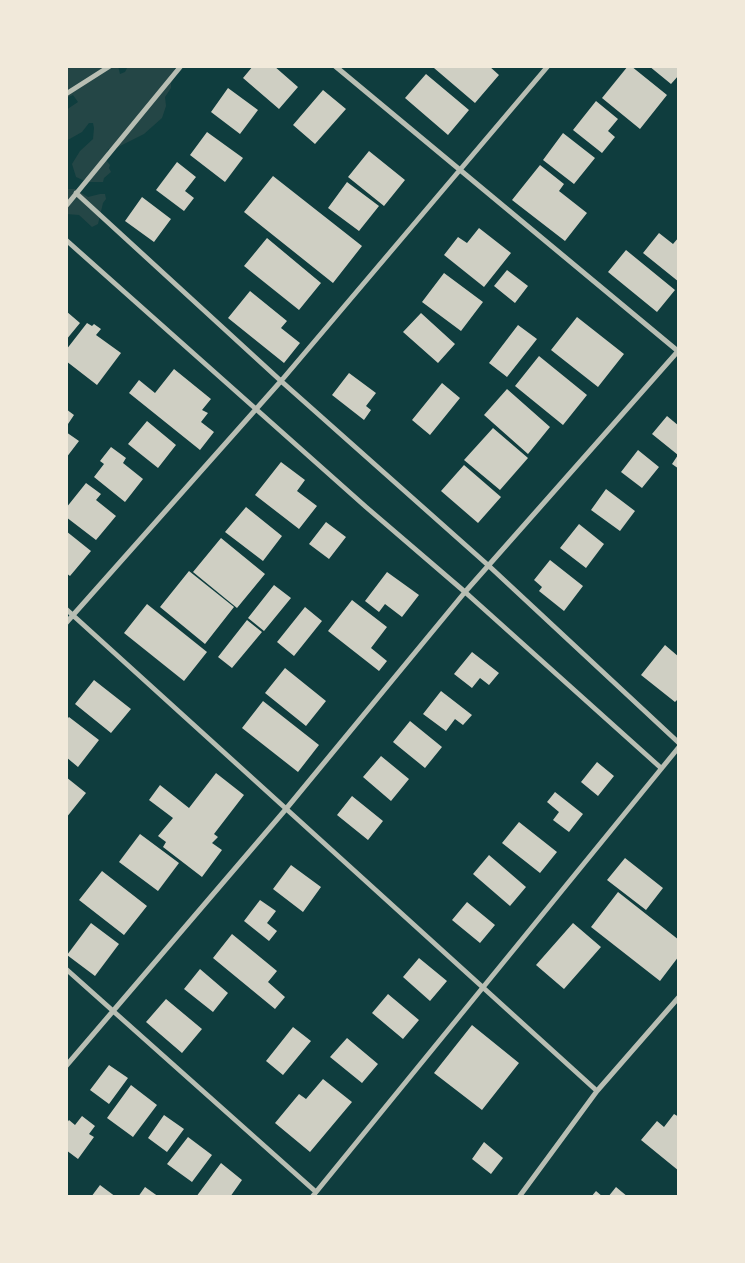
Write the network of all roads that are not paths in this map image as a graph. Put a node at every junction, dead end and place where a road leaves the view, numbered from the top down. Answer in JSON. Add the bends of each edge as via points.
{"nodes":[{"id":1,"x":110,"y":66,"type":"edge"},
{"id":2,"x":181,"y":66,"type":"edge"},
{"id":3,"x":335,"y":66,"type":"edge"},
{"id":4,"x":548,"y":66,"type":"edge"},
{"id":5,"x":66,"y":94,"type":"edge"},
{"id":6,"x":460,"y":171,"type":"junction"},
{"id":7,"x":76,"y":193,"type":"junction"},
{"id":8,"x":66,"y":206,"type":"edge"},
{"id":9,"x":66,"y":240,"type":"edge"},
{"id":10,"x":678,"y":351,"type":"edge"},
{"id":11,"x":281,"y":381,"type":"junction"},
{"id":12,"x":256,"y":408,"type":"junction"},
{"id":13,"x":489,"y":566,"type":"junction"},
{"id":14,"x":465,"y":592,"type":"junction"},
{"id":15,"x":66,"y":609,"type":"edge"},
{"id":16,"x":73,"y":615,"type":"junction"},
{"id":17,"x":66,"y":623,"type":"edge"},
{"id":18,"x":679,"y":745,"type":"edge"},
{"id":19,"x":661,"y":768,"type":"junction"},
{"id":20,"x":286,"y":809,"type":"junction"},
{"id":21,"x":66,"y":969,"type":"edge"},
{"id":22,"x":483,"y":987,"type":"junction"},
{"id":23,"x":679,"y":997,"type":"edge"},
{"id":24,"x":113,"y":1011,"type":"junction"},
{"id":25,"x":66,"y":1066,"type":"edge"},
{"id":26,"x":597,"y":1091,"type":"junction"},
{"id":27,"x":316,"y":1192,"type":"junction"},
{"id":28,"x":312,"y":1197,"type":"edge"},
{"id":29,"x":519,"y":1197,"type":"edge"}],
"edges":[{"from":1,"to":5,"type":"street"},
{"from":2,"to":7,"type":"street"},
{"from":3,"to":6,"type":"street"},
{"from":4,"to":6,"type":"street"},
{"from":6,"to":10,"type":"street"},
{"from":6,"to":11,"type":"street"},
{"from":7,"to":8,"type":"street"},
{"from":7,"to":11,"type":"street"},
{"from":9,"to":12,"type":"street"},
{"from":10,"to":13,"type":"street"},
{"from":11,"to":12,"type":"street"},
{"from":11,"to":13,"type":"street"},
{"from":12,"to":14,"type":"street"},
{"from":12,"to":16,"type":"street"},
{"from":13,"to":14,"type":"street"},
{"from":13,"to":18,"type":"street"},
{"from":14,"to":19,"type":"street"},
{"from":14,"to":20,"type":"street"},
{"from":15,"to":16,"type":"street"},
{"from":16,"to":17,"type":"street"},
{"from":16,"to":20,"type":"street"},
{"from":18,"to":19,"type":"street"},
{"from":19,"to":22,"type":"street"},
{"from":20,"to":22,"type":"street"},
{"from":20,"to":24,"type":"street"},
{"from":21,"to":24,"type":"street"},
{"from":22,"to":26,"type":"street"},
{"from":22,"to":27,"type":"street"},
{"from":23,"to":26,"type":"street"},
{"from":24,"to":25,"type":"street"},
{"from":24,"to":27,"type":"street"},
{"from":26,"to":29,"type":"street"},
{"from":27,"to":28,"type":"street"}]}
